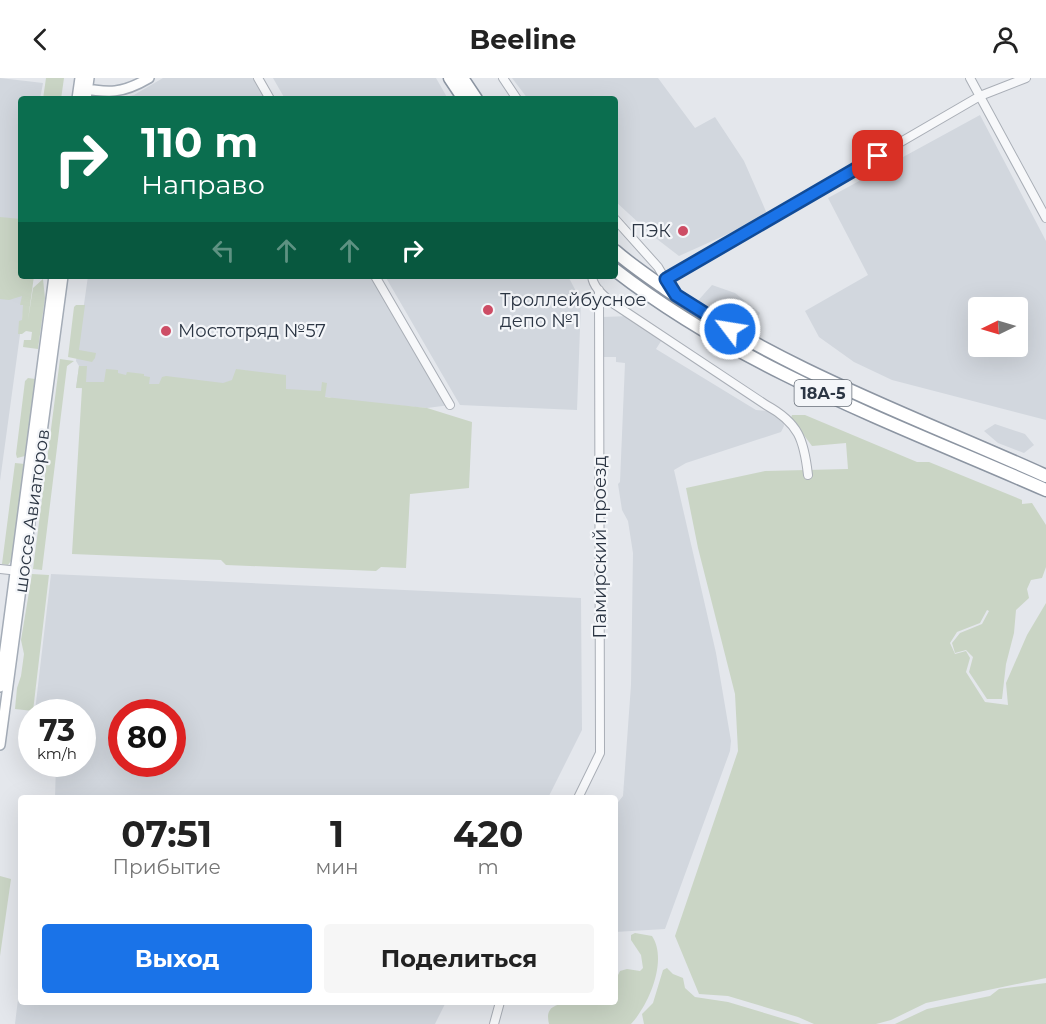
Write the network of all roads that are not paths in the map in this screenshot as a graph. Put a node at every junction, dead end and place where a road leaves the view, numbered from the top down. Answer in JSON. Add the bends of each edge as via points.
{"nodes":[{"id":1,"x":89,"y":78,"type":"edge"},
{"id":2,"x":149,"y":78,"type":"edge"},
{"id":3,"x":258,"y":78,"type":"edge"},
{"id":4,"x":450,"y":78,"type":"edge"},
{"id":5,"x":462,"y":78,"type":"edge"},
{"id":6,"x":504,"y":78,"type":"edge"},
{"id":7,"x":970,"y":78,"type":"edge"},
{"id":8,"x":1026,"y":78,"type":"edge"},
{"id":9,"x":83,"y":88,"type":"edge"},
{"id":10,"x":268,"y":96,"type":"edge"},
{"id":11,"x":462,"y":96,"type":"edge"},
{"id":12,"x":474,"y":96,"type":"edge"},
{"id":13,"x":515,"y":96,"type":"edge"},
{"id":14,"x":980,"y":96,"type":"junction"},
{"id":15,"x":1046,"y":218,"type":"edge"},
{"id":16,"x":618,"y":222,"type":"edge"},
{"id":17,"x":618,"y":253,"type":"edge"},
{"id":18,"x":618,"y":272,"type":"edge"},
{"id":19,"x":54,"y":279,"type":"edge"},
{"id":20,"x":63,"y":279,"type":"edge"},
{"id":21,"x":377,"y":279,"type":"edge"},
{"id":22,"x":592,"y":279,"type":"edge"},
{"id":23,"x":666,"y":279,"type":"junction"},
{"id":24,"x":598,"y":290,"type":"junction"},
{"id":25,"x":676,"y":295,"type":"junction"},
{"id":26,"x":450,"y":405,"type":"dead end"},
{"id":27,"x":808,"y":475,"type":"dead end"},
{"id":28,"x":1046,"y":476,"type":"edge"},
{"id":29,"x":1046,"y":490,"type":"edge"},
{"id":30,"x":0,"y":569,"type":"edge"},
{"id":31,"x":20,"y":571,"type":"junction"},
{"id":32,"x":0,"y":687,"type":"edge"},
{"id":33,"x":0,"y":745,"type":"edge"},
{"id":34,"x":579,"y":795,"type":"edge"},
{"id":35,"x":499,"y":1005,"type":"edge"},
{"id":36,"x":494,"y":1024,"type":"edge"}],
"edges":[{"from":1,"to":9,"type":"main road"},
{"from":2,"to":9,"type":"main road","via":[[124,91]]},
{"from":3,"to":10,"type":"street"},
{"from":4,"to":11,"type":"highway"},
{"from":5,"to":12,"type":"highway"},
{"from":6,"to":13,"type":"street"},
{"from":7,"to":14,"type":"street"},
{"from":8,"to":14,"type":"street"},
{"from":14,"to":15,"type":"street"},
{"from":14,"to":23,"type":"street"},
{"from":16,"to":23,"type":"street"},
{"from":17,"to":25,"type":"highway","number":"18А-5"},
{"from":18,"to":29,"type":"highway","number":"18А-5","via":[[708,334],[759,362]]},
{"from":19,"to":31,"type":"main road","name":"шоссе Авиаторов"},
{"from":20,"to":31,"type":"main road","name":"шоссе Авиаторов"},
{"from":21,"to":26,"type":"street"},
{"from":22,"to":24,"type":"street"},
{"from":23,"to":25,"type":"highway"},
{"from":24,"to":27,"type":"street","via":[[783,414],[801,440]]},
{"from":24,"to":34,"type":"street","name":"Памирский проезд","via":[[600,753]]},
{"from":25,"to":28,"type":"highway","number":"18А-5","via":[[716,322],[827,380]]},
{"from":30,"to":31,"type":"street"},
{"from":31,"to":32,"type":"main road","name":"шоссе Авиаторов"},
{"from":31,"to":33,"type":"main road","name":"шоссе Авиаторов"},
{"from":35,"to":36,"type":"street"}]}
